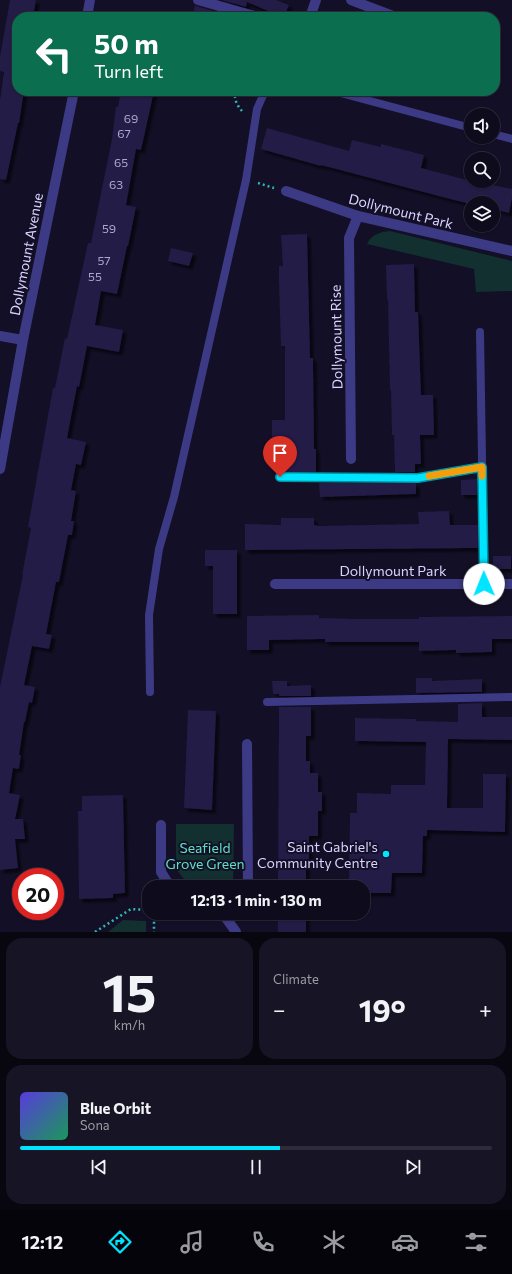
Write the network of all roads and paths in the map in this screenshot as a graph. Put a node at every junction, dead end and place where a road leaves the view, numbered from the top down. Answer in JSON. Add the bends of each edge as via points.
{"nodes":[{"id":1,"x":90,"y":0,"type":"edge"},
{"id":2,"x":198,"y":0,"type":"edge"},
{"id":3,"x":316,"y":0,"type":"edge"},
{"id":4,"x":351,"y":0,"type":"edge"},
{"id":5,"x":88,"y":12,"type":"edge"},
{"id":6,"x":240,"y":12,"type":"edge"},
{"id":7,"x":312,"y":12,"type":"edge"},
{"id":8,"x":382,"y":12,"type":"edge"},
{"id":9,"x":73,"y":96,"type":"edge"},
{"id":10,"x":235,"y":96,"type":"edge"},
{"id":11,"x":263,"y":96,"type":"edge"},
{"id":12,"x":352,"y":96,"type":"edge"},
{"id":13,"x":255,"y":118,"type":"junction"},
{"id":14,"x":464,"y":126,"type":"edge"},
{"id":15,"x":500,"y":136,"type":"edge"},
{"id":16,"x":512,"y":139,"type":"edge"},
{"id":17,"x":246,"y":180,"type":"junction"},
{"id":18,"x":286,"y":191,"type":"joint"},
{"id":19,"x":358,"y":216,"type":"junction"},
{"id":20,"x":512,"y":251,"type":"edge"},
{"id":21,"x":480,"y":332,"type":"dead end"},
{"id":22,"x":0,"y":336,"type":"edge"},
{"id":23,"x":23,"y":340,"type":"junction"},
{"id":24,"x":351,"y":459,"type":"dead end"},
{"id":25,"x":482,"y":467,"type":"junction"},
{"id":26,"x":0,"y":470,"type":"edge"},
{"id":27,"x":280,"y":477,"type":"dead end"},
{"id":28,"x":275,"y":584,"type":"dead end"},
{"id":29,"x":484,"y":584,"type":"junction"},
{"id":30,"x":512,"y":584,"type":"edge"},
{"id":31,"x":150,"y":692,"type":"dead end"},
{"id":32,"x":512,"y":698,"type":"edge"},
{"id":33,"x":267,"y":702,"type":"dead end"},
{"id":34,"x":247,"y":744,"type":"dead end"},
{"id":35,"x":161,"y":825,"type":"dead end"},
{"id":36,"x":166,"y":880,"type":"edge"},
{"id":37,"x":248,"y":880,"type":"edge"},
{"id":38,"x":142,"y":910,"type":"edge"},
{"id":39,"x":154,"y":920,"type":"edge"},
{"id":40,"x":228,"y":920,"type":"edge"},
{"id":41,"x":95,"y":932,"type":"edge"},
{"id":42,"x":154,"y":932,"type":"edge"},
{"id":43,"x":236,"y":932,"type":"edge"}],
"edges":[{"from":1,"to":5,"type":"street"},
{"from":2,"to":6,"type":"street"},
{"from":3,"to":7,"type":"street"},
{"from":4,"to":8,"type":"street"},
{"from":9,"to":23,"type":"street","name":"Dollymount Avenue"},
{"from":10,"to":13,"type":"path","via":[[239,108]]},
{"from":11,"to":13,"type":"lane"},
{"from":12,"to":14,"type":"lane"},
{"from":13,"to":17,"type":"lane"},
{"from":15,"to":16,"type":"lane"},
{"from":17,"to":18,"type":"path"},
{"from":17,"to":31,"type":"lane","via":[[174,497],[159,549],[149,615]]},
{"from":18,"to":19,"type":"street","name":"Dollymount Park"},
{"from":19,"to":20,"type":"street","name":"Dollymount Park"},
{"from":19,"to":24,"type":"street","name":"Dollymount Rise","via":[[349,238]]},
{"from":21,"to":25,"type":"lane"},
{"from":22,"to":23,"type":"street"},
{"from":23,"to":26,"type":"street","name":"Dollymount Avenue"},
{"from":25,"to":27,"type":"lane","via":[[418,478]]},
{"from":25,"to":29,"type":"lane"},
{"from":28,"to":29,"type":"street","name":"Dollymount Park"},
{"from":29,"to":30,"type":"street","name":"Dollymount Park"},
{"from":32,"to":33,"type":"lane"},
{"from":34,"to":37,"type":"street"},
{"from":35,"to":36,"type":"street","via":[[161,872]]},
{"from":38,"to":41,"type":"path","via":[[131,909]]},
{"from":39,"to":42,"type":"path"},
{"from":40,"to":43,"type":"street"}]}
